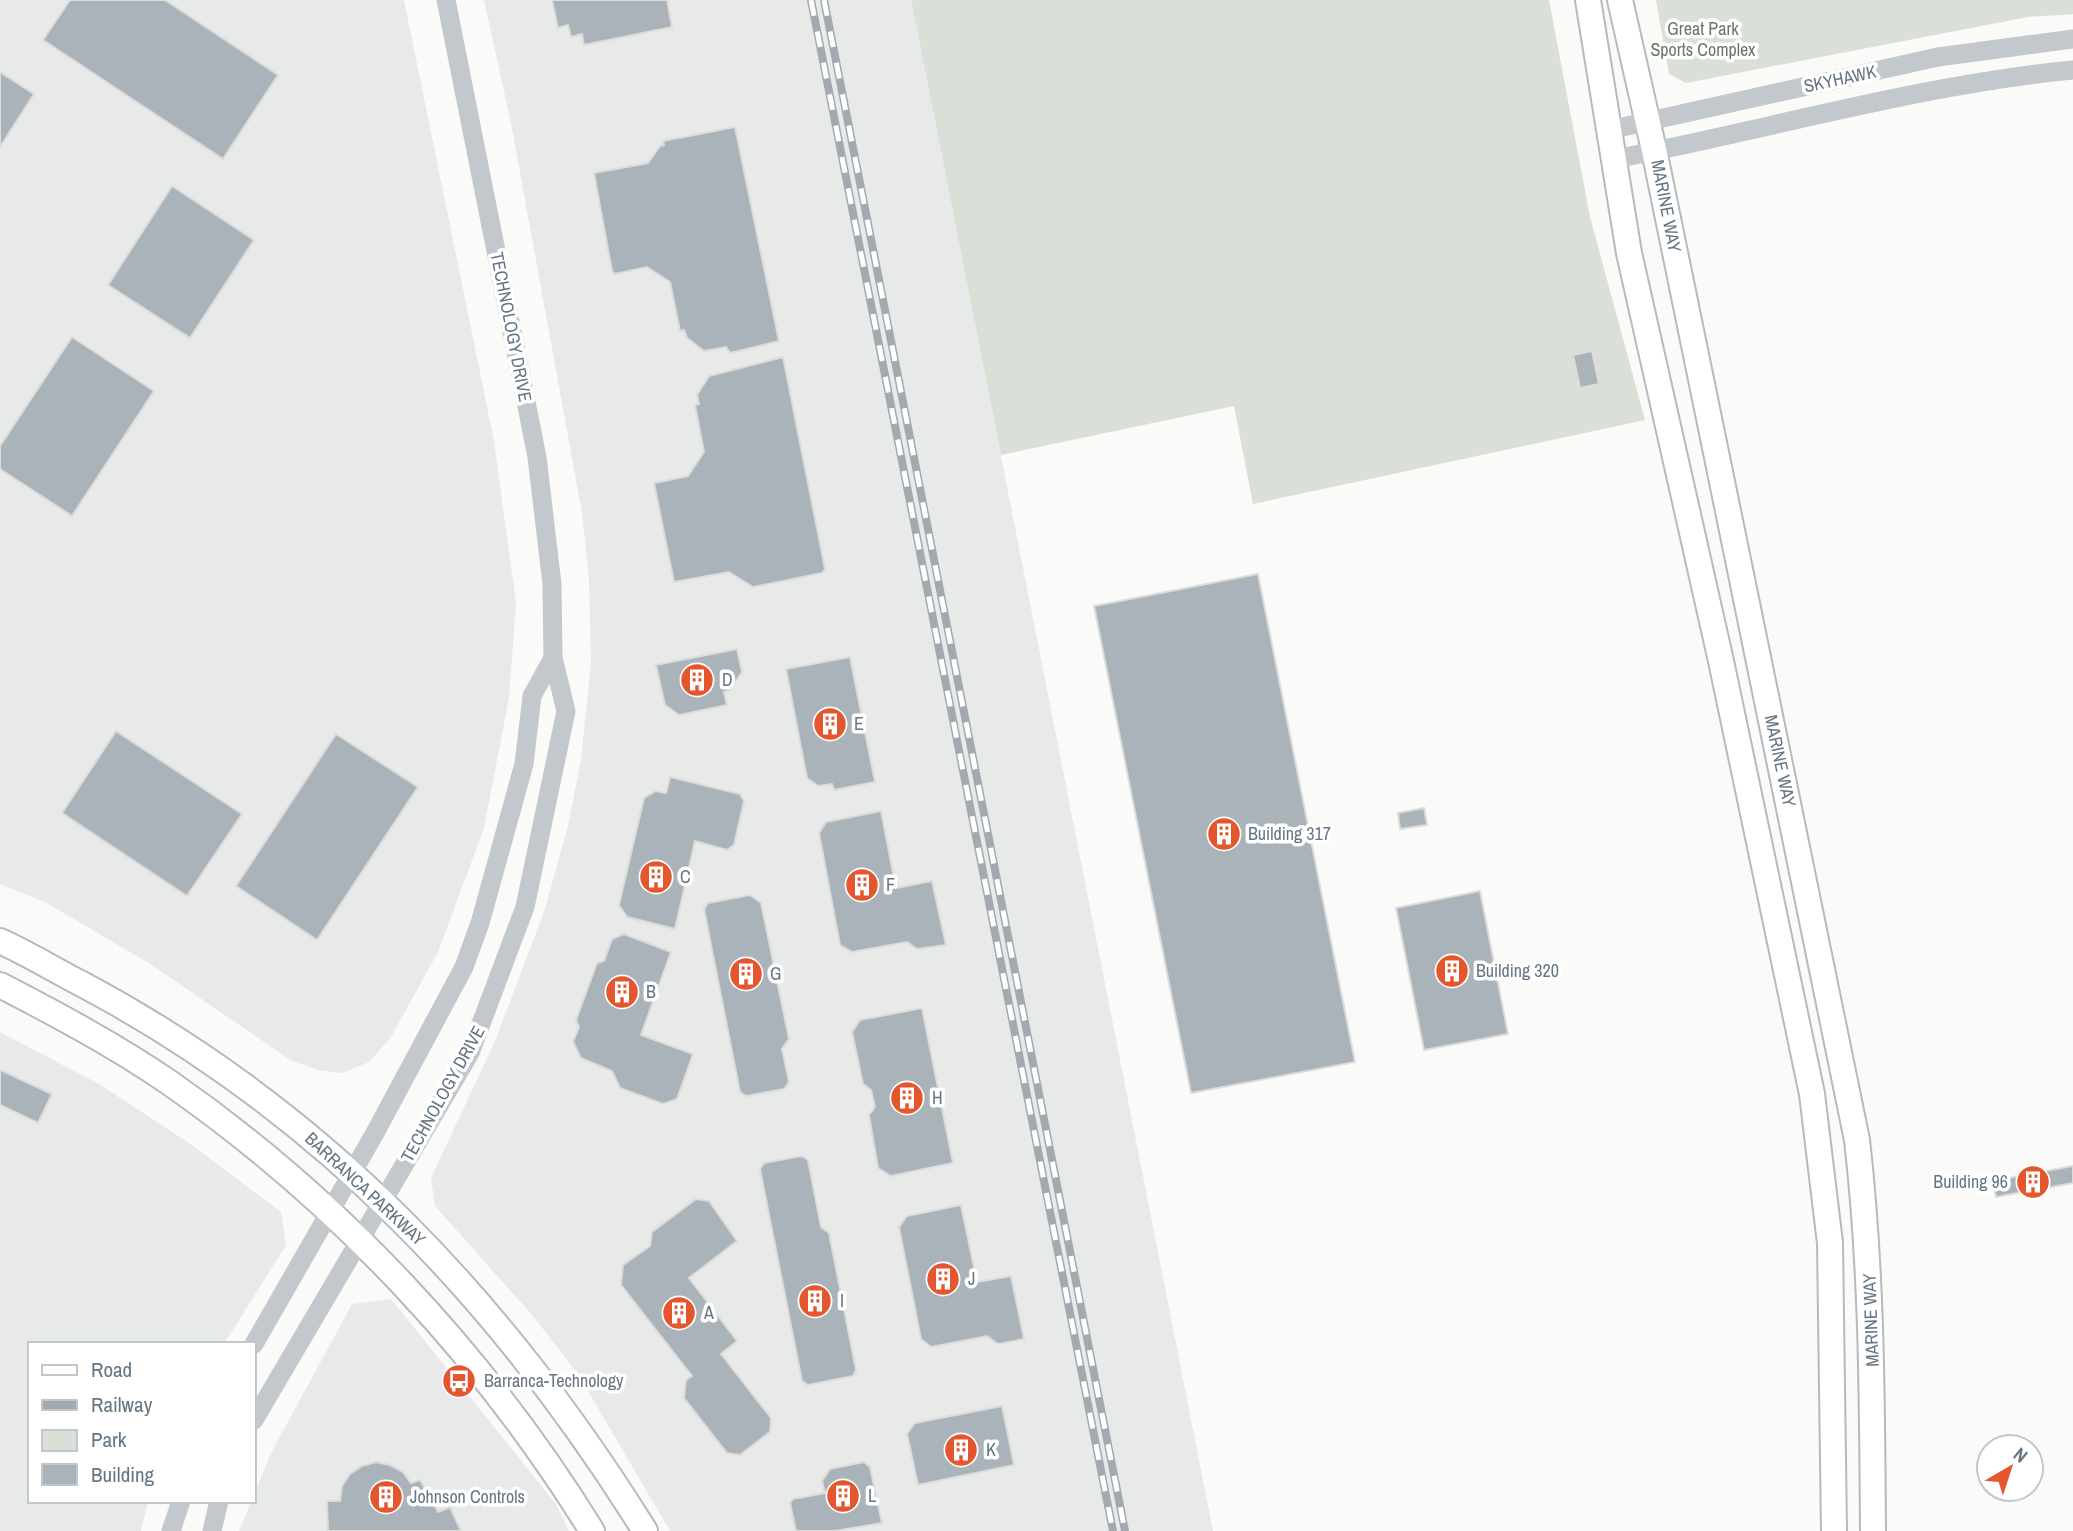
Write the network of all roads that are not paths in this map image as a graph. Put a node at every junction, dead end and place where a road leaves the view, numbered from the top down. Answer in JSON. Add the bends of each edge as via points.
{"nodes":[{"id":1,"x":446,"y":0,"type":"edge"},
{"id":2,"x":1588,"y":0,"type":"edge"},
{"id":3,"x":1620,"y":0,"type":"edge"},
{"id":4,"x":2073,"y":39,"type":"edge"},
{"id":5,"x":2073,"y":70,"type":"edge"},
{"id":6,"x":1648,"y":123,"type":"junction"},
{"id":7,"x":1609,"y":130,"type":"junction"},
{"id":8,"x":1654,"y":150,"type":"junction"},
{"id":9,"x":1614,"y":159,"type":"junction"},
{"id":10,"x":553,"y":657,"type":"junction"},
{"id":11,"x":0,"y":941,"type":"edge"},
{"id":12,"x":0,"y":985,"type":"edge"},
{"id":13,"x":352,"y":1174,"type":"junction"},
{"id":14,"x":383,"y":1202,"type":"junction"},
{"id":15,"x":329,"y":1212,"type":"junction"},
{"id":16,"x":360,"y":1241,"type":"junction"},
{"id":17,"x":255,"y":1342,"type":"edge"},
{"id":18,"x":256,"y":1417,"type":"edge"},
{"id":19,"x":180,"y":1503,"type":"edge"},
{"id":20,"x":219,"y":1503,"type":"edge"},
{"id":21,"x":171,"y":1531,"type":"edge"},
{"id":22,"x":212,"y":1531,"type":"edge"},
{"id":23,"x":592,"y":1531,"type":"edge"},
{"id":24,"x":645,"y":1531,"type":"edge"},
{"id":25,"x":1834,"y":1531,"type":"edge"},
{"id":26,"x":1873,"y":1531,"type":"edge"}],
"edges":[{"from":1,"to":10,"type":"street","name":"TECHNOLOGY DRIVE","via":[[537,457],[552,584]]},
{"from":2,"to":7,"type":"main road"},
{"from":3,"to":6,"type":"main road","name":"MARINE WAY"},
{"from":4,"to":6,"type":"street","name":"SKYHAWK","via":[[1938,57]]},
{"from":5,"to":8,"type":"street","name":"SKYHAWK","via":[[1951,88]]},
{"from":6,"to":7,"type":"street","name":"SKYHAWK"},
{"from":6,"to":8,"type":"main road","name":"MARINE WAY"},
{"from":7,"to":9,"type":"main road"},
{"from":8,"to":9,"type":"street","name":"SKYHAWK"},
{"from":8,"to":26,"type":"main road","name":"MARINE WAY","via":[[1857,1140],[1868,1234],[1872,1329]]},
{"from":9,"to":25,"type":"main road","via":[[1629,253],[1812,1094],[1830,1243]]},
{"from":10,"to":13,"type":"street","name":"TECHNOLOGY DRIVE","via":[[532,696],[524,764],[464,967]]},
{"from":10,"to":14,"type":"street","name":"TECHNOLOGY DRIVE","via":[[566,711],[525,907],[470,1053]]},
{"from":11,"to":13,"type":"main road","name":"BARRANCA PARKWAY","via":[[163,1028],[231,1074]]},
{"from":12,"to":15,"type":"main road","via":[[82,1028],[169,1083],[254,1146]]},
{"from":13,"to":14,"type":"main road","name":"BARRANCA PARKWAY"},
{"from":13,"to":15,"type":"street","name":"TECHNOLOGY DRIVE"},
{"from":14,"to":16,"type":"street","name":"TECHNOLOGY DRIVE"},
{"from":14,"to":24,"type":"main road","name":"BARRANCA PARKWAY","via":[[466,1286],[514,1343],[567,1411]]},
{"from":15,"to":16,"type":"main road"},
{"from":15,"to":17,"type":"street","name":"TECHNOLOGY DRIVE"},
{"from":16,"to":18,"type":"street","name":"TECHNOLOGY DRIVE"},
{"from":16,"to":23,"type":"main road","via":[[481,1375],[562,1482]]},
{"from":19,"to":21,"type":"street"},
{"from":20,"to":22,"type":"street"}]}
